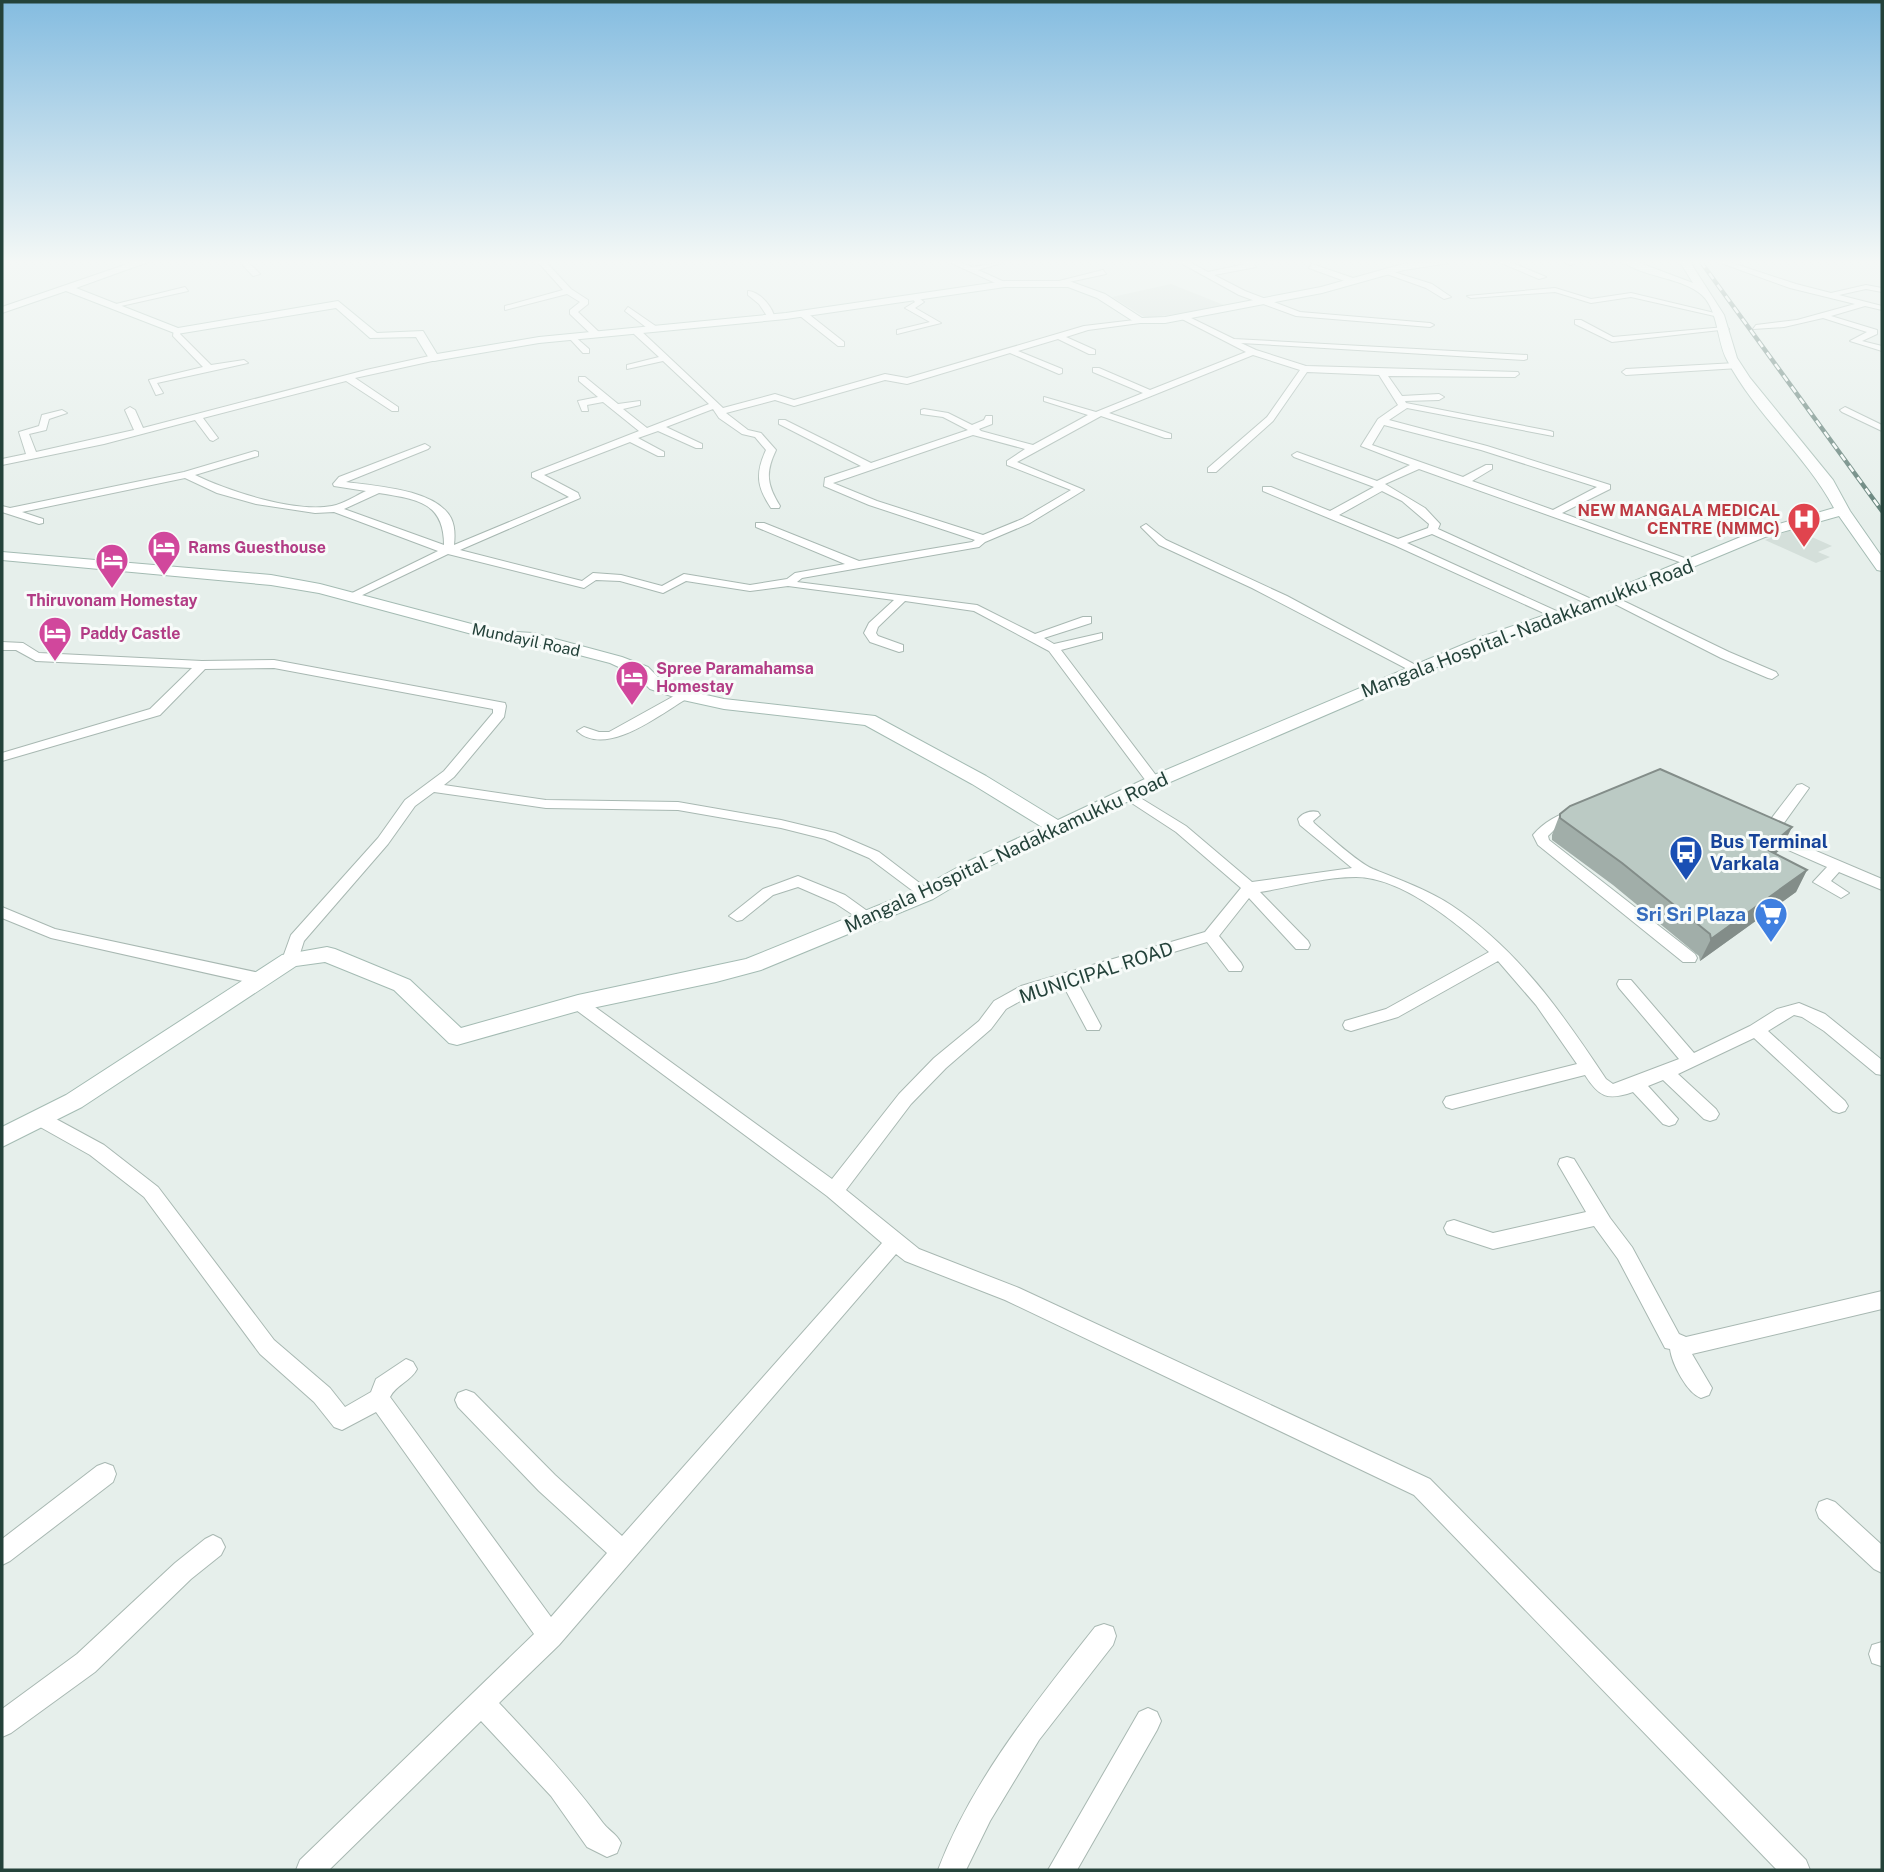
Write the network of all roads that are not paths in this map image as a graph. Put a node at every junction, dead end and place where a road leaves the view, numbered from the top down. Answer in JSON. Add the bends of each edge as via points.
{"nodes":[{"id":1,"x":191,"y":349,"type":"edge"},
{"id":2,"x":429,"y":349,"type":"edge"},
{"id":3,"x":491,"y":349,"type":"edge"},
{"id":4,"x":654,"y":349,"type":"edge"},
{"id":5,"x":1086,"y":349,"type":"edge"},
{"id":6,"x":1248,"y":349,"type":"edge"},
{"id":7,"x":1392,"y":349,"type":"edge"},
{"id":8,"x":1729,"y":349,"type":"edge"},
{"id":9,"x":1009,"y":350,"type":"joint"},
{"id":10,"x":1092,"y":352,"type":"dead end"},
{"id":11,"x":1253,"y":352,"type":"junction"},
{"id":12,"x":1524,"y":357,"type":"dead end"},
{"id":13,"x":434,"y":358,"type":"junction"},
{"id":14,"x":663,"y":359,"type":"junction"},
{"id":15,"x":244,"y":363,"type":"dead end"},
{"id":16,"x":1736,"y":366,"type":"junction"},
{"id":17,"x":630,"y":367,"type":"dead end"},
{"id":18,"x":209,"y":368,"type":"junction"},
{"id":19,"x":1305,"y":369,"type":"junction"},
{"id":20,"x":1096,"y":370,"type":"dead end"},
{"id":21,"x":1059,"y":371,"type":"dead end"},
{"id":22,"x":1626,"y":372,"type":"dead end"},
{"id":23,"x":1382,"y":373,"type":"junction"},
{"id":24,"x":1515,"y":374,"type":"dead end"},
{"id":25,"x":348,"y":378,"type":"junction"},
{"id":26,"x":582,"y":379,"type":"dead end"},
{"id":27,"x":159,"y":393,"type":"dead end"},
{"id":28,"x":1150,"y":393,"type":"junction"},
{"id":29,"x":1439,"y":397,"type":"dead end"},
{"id":30,"x":603,"y":399,"type":"junction"},
{"id":31,"x":1047,"y":399,"type":"dead end"},
{"id":32,"x":1401,"y":401,"type":"junction"},
{"id":33,"x":637,"y":403,"type":"dead end"},
{"id":34,"x":37,"y":407,"type":"dead end"},
{"id":35,"x":614,"y":408,"type":"junction"},
{"id":36,"x":718,"y":408,"type":"junction"},
{"id":37,"x":396,"y":409,"type":"dead end"},
{"id":38,"x":585,"y":409,"type":"dead end"},
{"id":39,"x":1845,"y":410,"type":"dead end"},
{"id":40,"x":130,"y":411,"type":"dead end"},
{"id":41,"x":924,"y":412,"type":"dead end"},
{"id":42,"x":62,"y":413,"type":"dead end"},
{"id":43,"x":1098,"y":414,"type":"junction"},
{"id":44,"x":45,"y":417,"type":"junction"},
{"id":45,"x":198,"y":418,"type":"junction"},
{"id":46,"x":989,"y":418,"type":"dead end"},
{"id":47,"x":1381,"y":421,"type":"junction"},
{"id":48,"x":782,"y":422,"type":"dead end"},
{"id":49,"x":656,"y":426,"type":"junction"},
{"id":50,"x":1882,"y":428,"type":"edge"},
{"id":51,"x":974,"y":430,"type":"junction"},
{"id":52,"x":644,"y":431,"type":"junction"},
{"id":53,"x":140,"y":432,"type":"junction"},
{"id":54,"x":1550,"y":434,"type":"dead end"},
{"id":55,"x":1168,"y":436,"type":"dead end"},
{"id":56,"x":628,"y":437,"type":"junction"},
{"id":57,"x":213,"y":438,"type":"dead end"},
{"id":58,"x":613,"y":444,"type":"junction"},
{"id":59,"x":699,"y":446,"type":"dead end"},
{"id":60,"x":425,"y":447,"type":"dead end"},
{"id":61,"x":1031,"y":449,"type":"junction"},
{"id":62,"x":255,"y":454,"type":"dead end"},
{"id":63,"x":661,"y":454,"type":"dead end"},
{"id":64,"x":1297,"y":455,"type":"dead end"},
{"id":65,"x":32,"y":456,"type":"junction"},
{"id":66,"x":646,"y":457,"type":"dead end"},
{"id":67,"x":2,"y":462,"type":"edge"},
{"id":68,"x":1419,"y":465,"type":"junction"},
{"id":69,"x":869,"y":467,"type":"junction"},
{"id":70,"x":1489,"y":467,"type":"dead end"},
{"id":71,"x":1212,"y":470,"type":"dead end"},
{"id":72,"x":186,"y":475,"type":"junction"},
{"id":73,"x":1464,"y":481,"type":"junction"},
{"id":74,"x":1381,"y":487,"type":"junction"},
{"id":75,"x":1267,"y":489,"type":"dead end"},
{"id":76,"x":376,"y":490,"type":"junction"},
{"id":77,"x":775,"y":506,"type":"dead end"},
{"id":78,"x":335,"y":509,"type":"junction"},
{"id":79,"x":6,"y":510,"type":"edge"},
{"id":80,"x":1843,"y":512,"type":"junction"},
{"id":81,"x":1553,"y":513,"type":"junction"},
{"id":82,"x":1331,"y":515,"type":"junction"},
{"id":83,"x":39,"y":521,"type":"dead end"},
{"id":84,"x":760,"y":525,"type":"dead end"},
{"id":85,"x":1146,"y":527,"type":"dead end"},
{"id":86,"x":1432,"y":530,"type":"junction"},
{"id":87,"x":981,"y":540,"type":"junction"},
{"id":88,"x":1398,"y":543,"type":"junction"},
{"id":89,"x":448,"y":550,"type":"junction"},
{"id":90,"x":2,"y":556,"type":"edge"},
{"id":91,"x":1692,"y":563,"type":"junction"},
{"id":92,"x":858,"y":565,"type":"junction"},
{"id":93,"x":1882,"y":567,"type":"edge"},
{"id":94,"x":790,"y":582,"type":"junction"},
{"id":95,"x":352,"y":597,"type":"junction"},
{"id":96,"x":901,"y":599,"type":"junction"},
{"id":97,"x":1601,"y":600,"type":"junction"},
{"id":98,"x":1559,"y":616,"type":"junction"},
{"id":99,"x":1087,"y":620,"type":"dead end"},
{"id":100,"x":1098,"y":636,"type":"dead end"},
{"id":101,"x":1033,"y":638,"type":"junction"},
{"id":102,"x":2,"y":646,"type":"edge"},
{"id":103,"x":899,"y":648,"type":"dead end"},
{"id":104,"x":1053,"y":648,"type":"junction"},
{"id":105,"x":202,"y":665,"type":"junction"},
{"id":106,"x":1417,"y":669,"type":"junction"},
{"id":107,"x":1772,"y":675,"type":"dead end"},
{"id":108,"x":683,"y":695,"type":"junction"},
{"id":109,"x":584,"y":731,"type":"dead end"},
{"id":110,"x":2,"y":757,"type":"edge"},
{"id":111,"x":1154,"y":782,"type":"junction"},
{"id":112,"x":432,"y":787,"type":"junction"},
{"id":113,"x":1802,"y":788,"type":"dead end"},
{"id":114,"x":1129,"y":795,"type":"junction"},
{"id":115,"x":1591,"y":808,"type":"edge"},
{"id":116,"x":1313,"y":815,"type":"dead end"},
{"id":117,"x":1749,"y":827,"type":"edge"},
{"id":118,"x":1058,"y":828,"type":"junction"},
{"id":119,"x":1768,"y":836,"type":"junction"},
{"id":120,"x":1838,"y":865,"type":"junction"},
{"id":121,"x":1368,"y":873,"type":"junction"},
{"id":122,"x":1882,"y":885,"type":"edge"},
{"id":123,"x":1250,"y":886,"type":"junction"},
{"id":124,"x":1841,"y":893,"type":"dead end"},
{"id":125,"x":926,"y":894,"type":"junction"},
{"id":126,"x":2,"y":912,"type":"edge"},
{"id":127,"x":737,"y":916,"type":"dead end"},
{"id":128,"x":869,"y":918,"type":"junction"},
{"id":129,"x":1211,"y":936,"type":"junction"},
{"id":130,"x":1302,"y":945,"type":"dead end"},
{"id":131,"x":1502,"y":952,"type":"junction"},
{"id":132,"x":1689,"y":958,"type":"dead end"},
{"id":133,"x":290,"y":960,"type":"junction"},
{"id":134,"x":1235,"y":967,"type":"dead end"},
{"id":135,"x":1067,"y":978,"type":"junction"},
{"id":136,"x":260,"y":979,"type":"junction"},
{"id":137,"x":1625,"y":984,"type":"dead end"},
{"id":138,"x":578,"y":1003,"type":"junction"},
{"id":139,"x":1351,"y":1025,"type":"dead end"},
{"id":140,"x":1093,"y":1026,"type":"dead end"},
{"id":141,"x":1756,"y":1030,"type":"junction"},
{"id":142,"x":1690,"y":1060,"type":"junction"},
{"id":143,"x":1589,"y":1067,"type":"junction"},
{"id":144,"x":1882,"y":1069,"type":"edge"},
{"id":145,"x":1664,"y":1071,"type":"junction"},
{"id":146,"x":1636,"y":1083,"type":"junction"},
{"id":147,"x":1452,"y":1102,"type":"dead end"},
{"id":148,"x":1839,"y":1106,"type":"dead end"},
{"id":149,"x":1710,"y":1114,"type":"dead end"},
{"id":150,"x":40,"y":1118,"type":"junction"},
{"id":151,"x":1669,"y":1119,"type":"dead end"},
{"id":152,"x":2,"y":1138,"type":"edge"},
{"id":153,"x":1567,"y":1164,"type":"dead end"},
{"id":154,"x":834,"y":1191,"type":"junction"},
{"id":155,"x":1599,"y":1217,"type":"junction"},
{"id":156,"x":1454,"y":1228,"type":"dead end"},
{"id":157,"x":895,"y":1241,"type":"junction"},
{"id":158,"x":1882,"y":1300,"type":"edge"},
{"id":159,"x":1680,"y":1345,"type":"junction"},
{"id":160,"x":406,"y":1369,"type":"dead end"},
{"id":161,"x":1701,"y":1388,"type":"dead end"},
{"id":162,"x":379,"y":1399,"type":"junction"},
{"id":163,"x":466,"y":1400,"type":"dead end"},
{"id":164,"x":105,"y":1474,"type":"dead end"},
{"id":165,"x":1827,"y":1510,"type":"dead end"},
{"id":166,"x":213,"y":1547,"type":"dead end"},
{"id":167,"x":623,"y":1552,"type":"junction"},
{"id":168,"x":2,"y":1553,"type":"edge"},
{"id":169,"x":1882,"y":1561,"type":"edge"},
{"id":170,"x":550,"y":1636,"type":"junction"},
{"id":171,"x":1104,"y":1636,"type":"dead end"},
{"id":172,"x":481,"y":1703,"type":"junction"},
{"id":173,"x":1148,"y":1721,"type":"dead end"},
{"id":174,"x":2,"y":1724,"type":"edge"},
{"id":175,"x":607,"y":1843,"type":"dead end"},
{"id":176,"x":316,"y":1868,"type":"edge"},
{"id":177,"x":953,"y":1870,"type":"edge"},
{"id":178,"x":1062,"y":1870,"type":"edge"},
{"id":179,"x":1796,"y":1870,"type":"edge"}],
"edges":[{"from":1,"to":18,"type":"street"},
{"from":2,"to":13,"type":"main road"},
{"from":3,"to":13,"type":"main road"},
{"from":4,"to":14,"type":"street"},
{"from":5,"to":10,"type":"street"},
{"from":6,"to":11,"type":"street"},
{"from":7,"to":12,"type":"street"},
{"from":8,"to":16,"type":"main road"},
{"from":9,"to":21,"type":"street"},
{"from":9,"to":36,"type":"street","via":[[907,381],[886,377],[794,403],[775,397]]},
{"from":11,"to":19,"type":"street"},
{"from":11,"to":28,"type":"street"},
{"from":13,"to":25,"type":"street"},
{"from":14,"to":17,"type":"street"},
{"from":14,"to":36,"type":"street"},
{"from":15,"to":18,"type":"street"},
{"from":16,"to":22,"type":"street"},
{"from":16,"to":80,"type":"main road","via":[[1826,480]]},
{"from":18,"to":27,"type":"street","via":[[152,382]]},
{"from":19,"to":23,"type":"street"},
{"from":19,"to":71,"type":"street","via":[[1270,419]]},
{"from":20,"to":28,"type":"street"},
{"from":23,"to":24,"type":"street"},
{"from":23,"to":32,"type":"street"},
{"from":25,"to":37,"type":"street"},
{"from":25,"to":45,"type":"street"},
{"from":26,"to":30,"type":"street"},
{"from":28,"to":43,"type":"street"},
{"from":29,"to":32,"type":"street"},
{"from":30,"to":35,"type":"street"},
{"from":30,"to":38,"type":"street","via":[[581,403]]},
{"from":31,"to":43,"type":"street"},
{"from":32,"to":47,"type":"street","via":[[1402,408]]},
{"from":32,"to":54,"type":"street"},
{"from":33,"to":35,"type":"street"},
{"from":34,"to":44,"type":"street"},
{"from":35,"to":52,"type":"street"},
{"from":36,"to":49,"type":"street"},
{"from":36,"to":77,"type":"street","via":[[736,426],[764,439],[771,450],[761,475],[762,487]]},
{"from":39,"to":50,"type":"street"},
{"from":40,"to":53,"type":"street"},
{"from":41,"to":51,"type":"street","via":[[939,413]]},
{"from":42,"to":44,"type":"street"},
{"from":43,"to":55,"type":"street"},
{"from":43,"to":61,"type":"street"},
{"from":44,"to":65,"type":"street","via":[[45,427],[24,432]]},
{"from":45,"to":53,"type":"street"},
{"from":45,"to":57,"type":"street"},
{"from":46,"to":51,"type":"street"},
{"from":47,"to":68,"type":"street","via":[[1366,446]]},
{"from":47,"to":81,"type":"street","via":[[1484,448],[1606,488]]},
{"from":48,"to":69,"type":"street"},
{"from":49,"to":52,"type":"street"},
{"from":49,"to":59,"type":"street"},
{"from":51,"to":61,"type":"street"},
{"from":51,"to":69,"type":"street"},
{"from":52,"to":56,"type":"street"},
{"from":53,"to":65,"type":"street"},
{"from":56,"to":58,"type":"street"},
{"from":56,"to":63,"type":"street"},
{"from":58,"to":66,"type":"street"},
{"from":58,"to":89,"type":"street","via":[[536,475],[575,498]]},
{"from":60,"to":76,"type":"street","via":[[338,484]]},
{"from":61,"to":87,"type":"street","via":[[1010,463],[1079,490],[1021,524]]},
{"from":62,"to":72,"type":"street"},
{"from":64,"to":74,"type":"street"},
{"from":65,"to":67,"type":"street"},
{"from":68,"to":73,"type":"street"},
{"from":68,"to":74,"type":"street","via":[[1380,483]]},
{"from":69,"to":87,"type":"street","via":[[827,483]]},
{"from":70,"to":73,"type":"street"},
{"from":72,"to":78,"type":"street","via":[[256,501]]},
{"from":72,"to":79,"type":"street"},
{"from":73,"to":81,"type":"street"},
{"from":74,"to":82,"type":"street"},
{"from":74,"to":86,"type":"street","via":[[1422,509],[1434,524]]},
{"from":75,"to":82,"type":"street"},
{"from":76,"to":78,"type":"street"},
{"from":76,"to":89,"type":"street","via":[[436,506],[449,529]]},
{"from":78,"to":89,"type":"street"},
{"from":79,"to":83,"type":"street"},
{"from":80,"to":91,"type":"main road","name":"Mangala Hospital - Nadakkamukku Road","via":[[1760,534]]},
{"from":80,"to":93,"type":"main road"},
{"from":81,"to":91,"type":"street"},
{"from":82,"to":88,"type":"street"},
{"from":84,"to":92,"type":"street"},
{"from":85,"to":106,"type":"street","via":[[1160,540]]},
{"from":86,"to":88,"type":"street"},
{"from":86,"to":97,"type":"street"},
{"from":87,"to":92,"type":"street","via":[[975,545]]},
{"from":88,"to":98,"type":"street"},
{"from":89,"to":94,"type":"street","via":[[584,585],[593,576],[621,578],[663,590],[684,578],[750,588]]},
{"from":89,"to":95,"type":"street"},
{"from":90,"to":95,"type":"main road","name":"Mundayil Road","via":[[271,580]]},
{"from":91,"to":97,"type":"main road","name":"Mangala Hospital - Nadakkamukku Road"},
{"from":92,"to":94,"type":"street","via":[[799,575]]},
{"from":94,"to":96,"type":"street"},
{"from":95,"to":108,"type":"main road","name":"Mundayil Road","via":[[498,636],[533,638],[616,660],[642,671],[656,685]]},
{"from":96,"to":101,"type":"street","via":[[977,608]]},
{"from":96,"to":103,"type":"street","via":[[870,633]]},
{"from":97,"to":98,"type":"main road","name":"Mangala Hospital - Nadakkamukku Road"},
{"from":97,"to":107,"type":"street"},
{"from":98,"to":106,"type":"main road","name":"Mangala Hospital - Nadakkamukku Road"},
{"from":99,"to":101,"type":"street"},
{"from":100,"to":104,"type":"street"},
{"from":101,"to":104,"type":"street"},
{"from":102,"to":105,"type":"street","via":[[19,646],[36,657]]},
{"from":104,"to":111,"type":"street"},
{"from":105,"to":110,"type":"street","via":[[155,712]]},
{"from":105,"to":112,"type":"street","via":[[274,664],[500,706],[499,714],[458,764]]},
{"from":106,"to":111,"type":"main road","name":"Mangala Hospital - Nadakkamukku Road"},
{"from":108,"to":109,"type":"street","via":[[612,736]]},
{"from":108,"to":118,"type":"main road","name":"Mundayil Road","via":[[869,720]]},
{"from":111,"to":114,"type":"main road","name":"Mangala Hospital - Nadakkamukku Road"},
{"from":112,"to":125,"type":"street","via":[[546,804],[678,806],[781,824],[830,836],[874,855]]},
{"from":112,"to":133,"type":"street","via":[[410,803],[383,841],[297,939]]},
{"from":113,"to":119,"type":"street"},
{"from":114,"to":118,"type":"main road","name":"Mangala Hospital - Nadakkamukku Road"},
{"from":114,"to":123,"type":"street","via":[[1181,829]]},
{"from":115,"to":132,"type":"street","via":[[1548,826],[1541,834],[1543,842]]},
{"from":116,"to":121,"type":"street","via":[[1305,819],[1307,825]]},
{"from":117,"to":119,"type":"street"},
{"from":118,"to":125,"type":"main road","name":"Mangala Hospital - Nadakkamukku Road","via":[[976,865]]},
{"from":119,"to":120,"type":"street"},
{"from":120,"to":122,"type":"street"},
{"from":120,"to":124,"type":"street","via":[[1821,882]]},
{"from":121,"to":123,"type":"street"},
{"from":121,"to":131,"type":"street","via":[[1386,877],[1452,911]]},
{"from":123,"to":129,"type":"street"},
{"from":123,"to":130,"type":"street"},
{"from":125,"to":128,"type":"main road","name":"Mangala Hospital - Nadakkamukku Road"},
{"from":126,"to":136,"type":"street","via":[[51,933]]},
{"from":127,"to":128,"type":"street","via":[[768,892],[798,881]]},
{"from":128,"to":138,"type":"main road","name":"Mangala Hospital - Nadakkamukku Road","via":[[734,971]]},
{"from":129,"to":134,"type":"street"},
{"from":129,"to":135,"type":"street","name":"MUNICIPAL ROAD"},
{"from":131,"to":139,"type":"street","via":[[1392,1013]]},
{"from":131,"to":143,"type":"street"},
{"from":133,"to":136,"type":"main road","name":"Mangala Hospital - Nadakkamukku Road"},
{"from":133,"to":138,"type":"main road","name":"Mangala Hospital - Nadakkamukku Road","via":[[327,954],[401,985],[457,1037]]},
{"from":135,"to":140,"type":"street"},
{"from":135,"to":154,"type":"street","name":"MUNICIPAL ROAD","via":[[1027,990],[1000,1005],[985,1026],[905,1099]]},
{"from":136,"to":150,"type":"main road","name":"Mangala Hospital - Nadakkamukku Road","via":[[74,1101]]},
{"from":137,"to":142,"type":"street"},
{"from":138,"to":154,"type":"street"},
{"from":141,"to":142,"type":"street"},
{"from":141,"to":144,"type":"street","via":[[1793,1009],[1801,1010]]},
{"from":141,"to":148,"type":"street"},
{"from":142,"to":145,"type":"street"},
{"from":143,"to":146,"type":"street","via":[[1609,1090]]},
{"from":143,"to":147,"type":"street"},
{"from":145,"to":146,"type":"street"},
{"from":145,"to":149,"type":"street"},
{"from":146,"to":151,"type":"street"},
{"from":150,"to":152,"type":"main road","name":"Mangala Hospital - Nadakkamukku Road"},
{"from":150,"to":162,"type":"street","via":[[97,1150],[151,1192],[267,1347],[342,1420]]},
{"from":153,"to":155,"type":"street"},
{"from":154,"to":157,"type":"street"},
{"from":155,"to":156,"type":"street","via":[[1493,1241]]},
{"from":155,"to":159,"type":"street","via":[[1625,1253],[1672,1341]]},
{"from":157,"to":167,"type":"street"},
{"from":157,"to":179,"type":"street","via":[[912,1255],[1012,1294],[1422,1487]]},
{"from":158,"to":159,"type":"street"},
{"from":159,"to":161,"type":"street"},
{"from":160,"to":162,"type":"street","via":[[384,1386]]},
{"from":162,"to":170,"type":"street"},
{"from":163,"to":167,"type":"street"},
{"from":164,"to":168,"type":"street"},
{"from":165,"to":169,"type":"street"},
{"from":166,"to":174,"type":"street","via":[[86,1663]]},
{"from":167,"to":170,"type":"street"},
{"from":170,"to":172,"type":"street"},
{"from":171,"to":177,"type":"street","via":[[1030,1731],[981,1812]]},
{"from":172,"to":175,"type":"street"},
{"from":172,"to":176,"type":"street"},
{"from":173,"to":178,"type":"street"}]}
